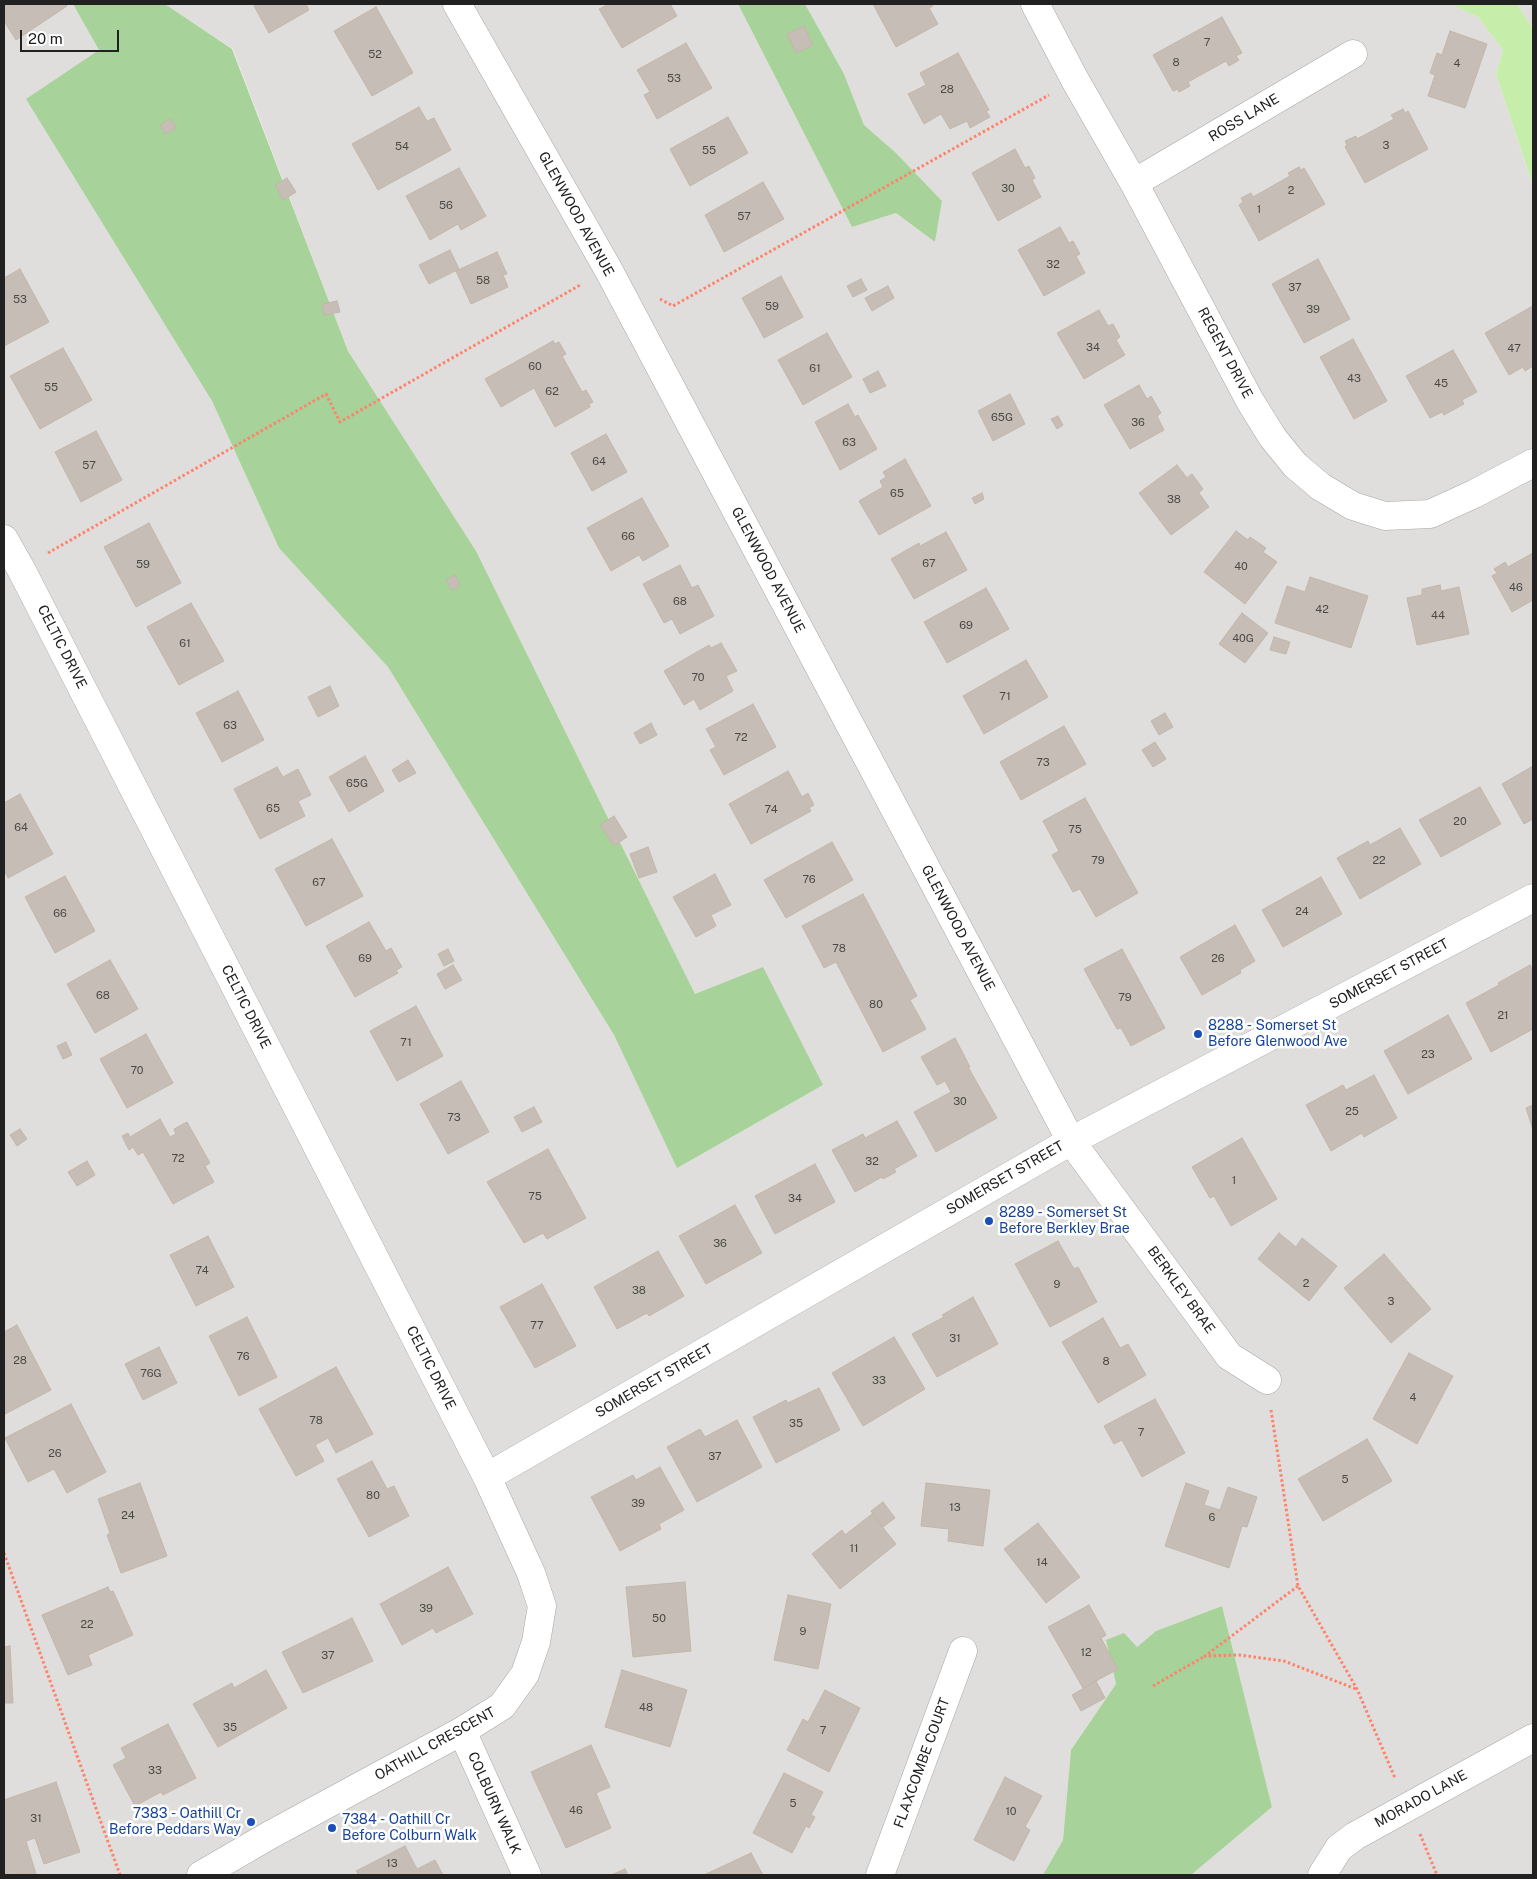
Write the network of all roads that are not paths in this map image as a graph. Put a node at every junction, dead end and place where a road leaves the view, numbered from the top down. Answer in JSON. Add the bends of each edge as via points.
{"nodes":[{"id":1,"x":457,"y":4,"type":"edge"},
{"id":2,"x":1035,"y":4,"type":"edge"},
{"id":3,"x":1353,"y":54,"type":"dead end"},
{"id":4,"x":1134,"y":183,"type":"junction"},
{"id":5,"x":1533,"y":463,"type":"edge"},
{"id":6,"x":4,"y":539,"type":"edge"},
{"id":7,"x":1533,"y":898,"type":"edge"},
{"id":8,"x":1070,"y":1141,"type":"junction"},
{"id":9,"x":1267,"y":1380,"type":"road end"},
{"id":10,"x":487,"y":1477,"type":"junction"},
{"id":11,"x":963,"y":1652,"type":"dead end"},
{"id":12,"x":462,"y":1731,"type":"junction"},
{"id":13,"x":1533,"y":1738,"type":"edge"},
{"id":14,"x":201,"y":1875,"type":"edge"},
{"id":15,"x":527,"y":1875,"type":"edge"},
{"id":16,"x":880,"y":1875,"type":"edge"},
{"id":17,"x":1322,"y":1875,"type":"edge"}],
"edges":[{"from":1,"to":8,"type":"street","name":"GLENWOOD AVENUE","via":[[608,269]]},
{"from":2,"to":4,"type":"street","name":"REGENT DRIVE"},
{"from":3,"to":4,"type":"street","name":"ROSS LANE"},
{"from":4,"to":5,"type":"street","name":"REGENT DRIVE","via":[[1250,401],[1273,438],[1321,488],[1353,506],[1385,516],[1430,514]]},
{"from":6,"to":10,"type":"street","name":"CELTIC DRIVE","via":[[22,568]]},
{"from":7,"to":8,"type":"street","name":"SOMERSET STREET"},
{"from":8,"to":9,"type":"street","name":"BERKLEY BRAE","via":[[1229,1356]]},
{"from":8,"to":10,"type":"street","name":"SOMERSET STREET"},
{"from":10,"to":12,"type":"street","name":"OATHILL CRESCENT","via":[[531,1572],[542,1606],[536,1642],[525,1674],[502,1706]]},
{"from":11,"to":16,"type":"street","name":"FLAXCOMBE COURT"},
{"from":12,"to":14,"type":"street","name":"OATHILL CRESCENT","via":[[270,1834]]},
{"from":12,"to":15,"type":"street","name":"COLBURN WALK"},
{"from":13,"to":17,"type":"street","name":"MORADO LANE","via":[[1355,1836],[1339,1848]]}]}
